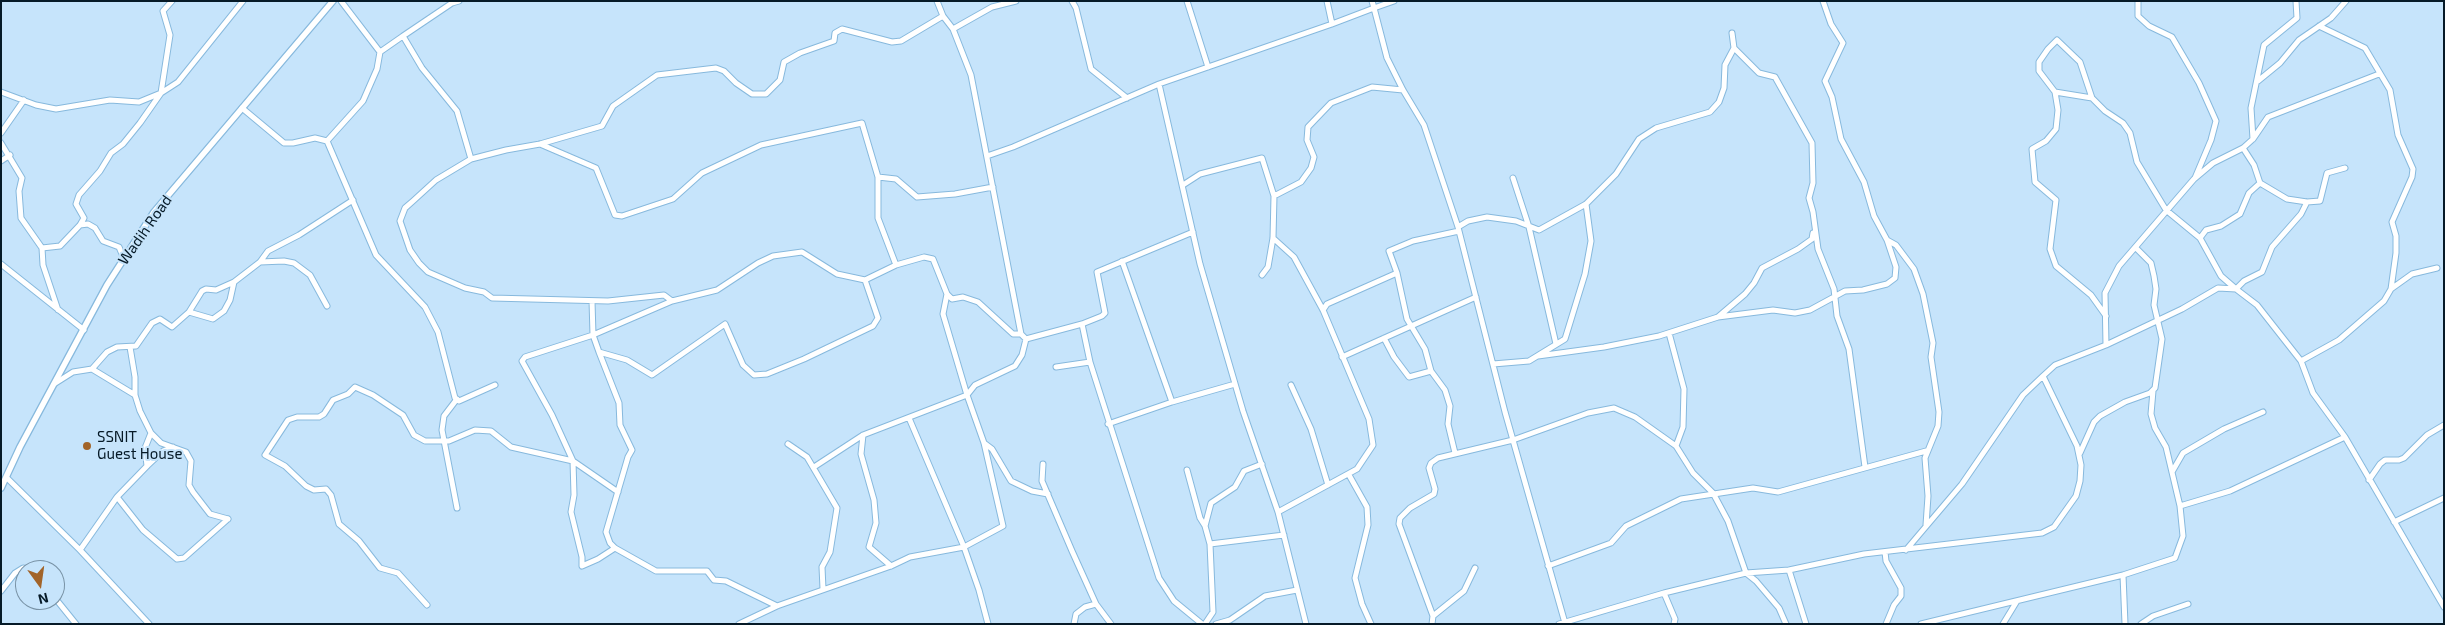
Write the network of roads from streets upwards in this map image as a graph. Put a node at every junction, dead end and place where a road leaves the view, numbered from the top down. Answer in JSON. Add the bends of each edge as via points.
{"nodes":[{"id":1,"x":172,"y":1,"type":"edge"},
{"id":2,"x":244,"y":1,"type":"edge"},
{"id":3,"x":333,"y":1,"type":"edge"},
{"id":4,"x":341,"y":1,"type":"edge"},
{"id":5,"x":459,"y":1,"type":"edge"},
{"id":6,"x":937,"y":1,"type":"edge"},
{"id":7,"x":1016,"y":1,"type":"edge"},
{"id":8,"x":1072,"y":1,"type":"edge"},
{"id":9,"x":1187,"y":1,"type":"edge"},
{"id":10,"x":1327,"y":1,"type":"edge"},
{"id":11,"x":1372,"y":1,"type":"edge"},
{"id":12,"x":1394,"y":1,"type":"edge"},
{"id":13,"x":1823,"y":1,"type":"edge"},
{"id":14,"x":2138,"y":1,"type":"edge"},
{"id":15,"x":2296,"y":1,"type":"edge"},
{"id":16,"x":2346,"y":1,"type":"edge"},
{"id":17,"x":1374,"y":8,"type":"junction"},
{"id":18,"x":943,"y":16,"type":"junction"},
{"id":19,"x":1332,"y":24,"type":"junction"},
{"id":20,"x":2320,"y":26,"type":"junction"},
{"id":21,"x":953,"y":29,"type":"junction"},
{"id":22,"x":1732,"y":33,"type":"dead end"},
{"id":23,"x":403,"y":36,"type":"junction"},
{"id":24,"x":1734,"y":48,"type":"junction"},
{"id":25,"x":380,"y":52,"type":"junction"},
{"id":26,"x":1208,"y":67,"type":"junction"},
{"id":27,"x":2379,"y":74,"type":"junction"},
{"id":28,"x":2257,"y":81,"type":"junction"},
{"id":29,"x":1159,"y":84,"type":"junction"},
{"id":30,"x":1403,"y":90,"type":"junction"},
{"id":31,"x":1,"y":92,"type":"edge"},
{"id":32,"x":2055,"y":92,"type":"junction"},
{"id":33,"x":161,"y":93,"type":"junction"},
{"id":34,"x":1127,"y":98,"type":"junction"},
{"id":35,"x":2092,"y":98,"type":"junction"},
{"id":36,"x":24,"y":100,"type":"junction"},
{"id":37,"x":242,"y":108,"type":"junction"},
{"id":38,"x":1,"y":133,"type":"edge"},
{"id":39,"x":2253,"y":139,"type":"junction"},
{"id":40,"x":327,"y":141,"type":"junction"},
{"id":41,"x":1,"y":143,"type":"edge"},
{"id":42,"x":540,"y":144,"type":"junction"},
{"id":43,"x":2243,"y":148,"type":"junction"},
{"id":44,"x":10,"y":155,"type":"junction"},
{"id":45,"x":987,"y":156,"type":"junction"},
{"id":46,"x":471,"y":159,"type":"junction"},
{"id":47,"x":1,"y":161,"type":"edge"},
{"id":48,"x":2345,"y":168,"type":"dead end"},
{"id":49,"x":878,"y":178,"type":"junction"},
{"id":50,"x":1513,"y":178,"type":"dead end"},
{"id":51,"x":2194,"y":179,"type":"junction"},
{"id":52,"x":2260,"y":183,"type":"junction"},
{"id":53,"x":1182,"y":186,"type":"junction"},
{"id":54,"x":993,"y":187,"type":"junction"},
{"id":55,"x":1274,"y":196,"type":"junction"},
{"id":56,"x":353,"y":200,"type":"junction"},
{"id":57,"x":2307,"y":202,"type":"junction"},
{"id":58,"x":1586,"y":204,"type":"junction"},
{"id":59,"x":2166,"y":210,"type":"junction"},
{"id":60,"x":80,"y":225,"type":"junction"},
{"id":61,"x":1529,"y":227,"type":"junction"},
{"id":62,"x":1458,"y":229,"type":"junction"},
{"id":63,"x":1814,"y":230,"type":"junction"},
{"id":64,"x":1193,"y":232,"type":"junction"},
{"id":65,"x":1273,"y":238,"type":"junction"},
{"id":66,"x":2200,"y":238,"type":"junction"},
{"id":67,"x":1887,"y":240,"type":"junction"},
{"id":68,"x":42,"y":248,"type":"junction"},
{"id":69,"x":2136,"y":248,"type":"junction"},
{"id":70,"x":124,"y":259,"type":"junction"},
{"id":71,"x":260,"y":262,"type":"junction"},
{"id":72,"x":1122,"y":262,"type":"junction"},
{"id":73,"x":1,"y":264,"type":"edge"},
{"id":74,"x":896,"y":265,"type":"junction"},
{"id":75,"x":2437,"y":268,"type":"dead end"},
{"id":76,"x":1398,"y":272,"type":"junction"},
{"id":77,"x":1262,"y":275,"type":"dead end"},
{"id":78,"x":865,"y":280,"type":"junction"},
{"id":79,"x":234,"y":282,"type":"junction"},
{"id":80,"x":2236,"y":289,"type":"junction"},
{"id":81,"x":2391,"y":289,"type":"junction"},
{"id":82,"x":947,"y":294,"type":"junction"},
{"id":83,"x":1476,"y":297,"type":"junction"},
{"id":84,"x":1835,"y":297,"type":"junction"},
{"id":85,"x":592,"y":301,"type":"junction"},
{"id":86,"x":672,"y":301,"type":"junction"},
{"id":87,"x":327,"y":306,"type":"dead end"},
{"id":88,"x":58,"y":310,"type":"junction"},
{"id":89,"x":1323,"y":310,"type":"junction"},
{"id":90,"x":189,"y":312,"type":"junction"},
{"id":91,"x":2106,"y":316,"type":"junction"},
{"id":92,"x":1718,"y":318,"type":"junction"},
{"id":93,"x":2158,"y":320,"type":"junction"},
{"id":94,"x":1082,"y":324,"type":"junction"},
{"id":95,"x":1411,"y":326,"type":"junction"},
{"id":96,"x":84,"y":330,"type":"junction"},
{"id":97,"x":1669,"y":333,"type":"junction"},
{"id":98,"x":1021,"y":334,"type":"junction"},
{"id":99,"x":593,"y":335,"type":"junction"},
{"id":100,"x":1384,"y":338,"type":"junction"},
{"id":101,"x":1026,"y":339,"type":"junction"},
{"id":102,"x":1556,"y":344,"type":"junction"},
{"id":103,"x":2106,"y":345,"type":"junction"},
{"id":104,"x":130,"y":347,"type":"junction"},
{"id":105,"x":599,"y":352,"type":"junction"},
{"id":106,"x":1538,"y":356,"type":"junction"},
{"id":107,"x":1342,"y":357,"type":"junction"},
{"id":108,"x":1090,"y":362,"type":"junction"},
{"id":109,"x":2301,"y":362,"type":"junction"},
{"id":110,"x":1493,"y":364,"type":"junction"},
{"id":111,"x":1056,"y":367,"type":"dead end"},
{"id":112,"x":92,"y":369,"type":"junction"},
{"id":113,"x":1431,"y":371,"type":"junction"},
{"id":114,"x":2042,"y":376,"type":"junction"},
{"id":115,"x":54,"y":384,"type":"junction"},
{"id":116,"x":1235,"y":384,"type":"junction"},
{"id":117,"x":495,"y":385,"type":"dead end"},
{"id":118,"x":1291,"y":385,"type":"dead end"},
{"id":119,"x":2153,"y":391,"type":"junction"},
{"id":120,"x":135,"y":395,"type":"junction"},
{"id":121,"x":967,"y":395,"type":"junction"},
{"id":122,"x":457,"y":399,"type":"junction"},
{"id":123,"x":1172,"y":402,"type":"junction"},
{"id":124,"x":2263,"y":412,"type":"dead end"},
{"id":125,"x":909,"y":418,"type":"junction"},
{"id":126,"x":1108,"y":424,"type":"junction"},
{"id":127,"x":2444,"y":424,"type":"edge"},
{"id":128,"x":151,"y":433,"type":"junction"},
{"id":129,"x":863,"y":435,"type":"junction"},
{"id":130,"x":2345,"y":437,"type":"junction"},
{"id":131,"x":443,"y":440,"type":"junction"},
{"id":132,"x":1513,"y":440,"type":"junction"},
{"id":133,"x":984,"y":443,"type":"junction"},
{"id":134,"x":788,"y":444,"type":"dead end"},
{"id":135,"x":1676,"y":446,"type":"junction"},
{"id":136,"x":173,"y":447,"type":"junction"},
{"id":137,"x":1926,"y":451,"type":"junction"},
{"id":138,"x":1455,"y":453,"type":"junction"},
{"id":139,"x":2079,"y":454,"type":"junction"},
{"id":140,"x":574,"y":461,"type":"junction"},
{"id":141,"x":1043,"y":464,"type":"dead end"},
{"id":142,"x":1262,"y":464,"type":"junction"},
{"id":143,"x":147,"y":466,"type":"junction"},
{"id":144,"x":814,"y":467,"type":"junction"},
{"id":145,"x":1865,"y":467,"type":"junction"},
{"id":146,"x":1187,"y":470,"type":"dead end"},
{"id":147,"x":2172,"y":472,"type":"junction"},
{"id":148,"x":1348,"y":475,"type":"junction"},
{"id":149,"x":7,"y":478,"type":"junction"},
{"id":150,"x":2369,"y":480,"type":"junction"},
{"id":151,"x":1328,"y":485,"type":"junction"},
{"id":152,"x":1,"y":488,"type":"edge"},
{"id":153,"x":618,"y":492,"type":"junction"},
{"id":154,"x":1713,"y":493,"type":"junction"},
{"id":155,"x":1048,"y":494,"type":"junction"},
{"id":156,"x":117,"y":497,"type":"junction"},
{"id":157,"x":2444,"y":498,"type":"edge"},
{"id":158,"x":2180,"y":506,"type":"junction"},
{"id":159,"x":457,"y":508,"type":"dead end"},
{"id":160,"x":1278,"y":512,"type":"junction"},
{"id":161,"x":2394,"y":522,"type":"junction"},
{"id":162,"x":1205,"y":526,"type":"junction"},
{"id":163,"x":1926,"y":526,"type":"junction"},
{"id":164,"x":1284,"y":535,"type":"junction"},
{"id":165,"x":1210,"y":544,"type":"junction"},
{"id":166,"x":964,"y":547,"type":"junction"},
{"id":167,"x":615,"y":548,"type":"junction"},
{"id":168,"x":80,"y":550,"type":"junction"},
{"id":169,"x":1905,"y":550,"type":"junction"},
{"id":170,"x":1885,"y":552,"type":"junction"},
{"id":171,"x":891,"y":566,"type":"junction"},
{"id":172,"x":1548,"y":566,"type":"junction"},
{"id":173,"x":1475,"y":568,"type":"dead end"},
{"id":174,"x":1789,"y":570,"type":"junction"},
{"id":175,"x":1746,"y":573,"type":"junction"},
{"id":176,"x":15,"y":574,"type":"edge"},
{"id":177,"x":2123,"y":576,"type":"junction"},
{"id":178,"x":824,"y":589,"type":"junction"},
{"id":179,"x":1297,"y":590,"type":"junction"},
{"id":180,"x":1,"y":591,"type":"edge"},
{"id":181,"x":1664,"y":593,"type":"junction"},
{"id":182,"x":2016,"y":601,"type":"junction"},
{"id":183,"x":1096,"y":604,"type":"junction"},
{"id":184,"x":2188,"y":604,"type":"dead end"},
{"id":185,"x":427,"y":605,"type":"dead end"},
{"id":186,"x":777,"y":606,"type":"junction"},
{"id":187,"x":2444,"y":606,"type":"edge"},
{"id":188,"x":65,"y":610,"type":"edge"},
{"id":189,"x":758,"y":615,"type":"junction"},
{"id":190,"x":1433,"y":616,"type":"junction"},
{"id":191,"x":2007,"y":617,"type":"junction"},
{"id":192,"x":1563,"y":623,"type":"edge"},
{"id":193,"x":76,"y":624,"type":"edge"},
{"id":194,"x":148,"y":624,"type":"edge"},
{"id":195,"x":739,"y":624,"type":"edge"},
{"id":196,"x":754,"y":624,"type":"edge"},
{"id":197,"x":988,"y":624,"type":"edge"},
{"id":198,"x":1074,"y":624,"type":"edge"},
{"id":199,"x":1111,"y":624,"type":"edge"},
{"id":200,"x":1204,"y":624,"type":"edge"},
{"id":201,"x":1216,"y":624,"type":"edge"},
{"id":202,"x":1306,"y":624,"type":"edge"},
{"id":203,"x":1372,"y":624,"type":"edge"},
{"id":204,"x":1432,"y":624,"type":"edge"},
{"id":205,"x":1674,"y":624,"type":"edge"},
{"id":206,"x":1786,"y":624,"type":"edge"},
{"id":207,"x":1806,"y":624,"type":"edge"},
{"id":208,"x":1886,"y":624,"type":"edge"},
{"id":209,"x":1921,"y":624,"type":"edge"},
{"id":210,"x":2003,"y":624,"type":"edge"},
{"id":211,"x":2009,"y":624,"type":"edge"},
{"id":212,"x":2125,"y":624,"type":"edge"},
{"id":213,"x":2141,"y":624,"type":"edge"}],
"edges":[{"from":1,"to":33,"type":"street","via":[[163,12],[170,36]]},
{"from":2,"to":33,"type":"street","via":[[178,82]]},
{"from":3,"to":37,"type":"street","name":"Wadih Road"},
{"from":4,"to":25,"type":"street"},
{"from":5,"to":23,"type":"street"},
{"from":6,"to":18,"type":"street"},
{"from":7,"to":21,"type":"street","via":[[992,7]]},
{"from":8,"to":34,"type":"street","via":[[1091,69]]},
{"from":9,"to":26,"type":"street"},
{"from":10,"to":19,"type":"street"},
{"from":11,"to":17,"type":"street"},
{"from":12,"to":17,"type":"street"},
{"from":13,"to":67,"type":"street","via":[[1831,24],[1843,43],[1825,82],[1832,97],[1841,139],[1864,182],[1874,216]]},
{"from":14,"to":51,"type":"street","via":[[2138,16],[2149,26],[2172,37],[2199,83],[2216,122]]},
{"from":15,"to":28,"type":"street","via":[[2297,18],[2264,45]]},
{"from":16,"to":20,"type":"street"},
{"from":17,"to":19,"type":"street"},
{"from":17,"to":30,"type":"street","via":[[1387,58]]},
{"from":18,"to":21,"type":"street"},
{"from":18,"to":42,"type":"street","via":[[901,41],[892,42],[842,29],[835,33],[834,40],[784,62],[780,80],[766,94],[752,94],[716,68],[663,72],[613,106],[602,126]]},
{"from":19,"to":26,"type":"street"},
{"from":20,"to":27,"type":"street","via":[[2365,48]]},
{"from":20,"to":28,"type":"street","via":[[2299,40],[2280,63]]},
{"from":21,"to":45,"type":"street","via":[[971,75]]},
{"from":22,"to":24,"type":"street"},
{"from":23,"to":25,"type":"street"},
{"from":23,"to":46,"type":"street","via":[[422,68],[457,111]]},
{"from":24,"to":58,"type":"street","via":[[1725,65],[1724,88],[1719,102],[1710,112],[1681,119],[1647,133],[1632,148],[1616,174]]},
{"from":24,"to":63,"type":"street","via":[[1759,73],[1775,77],[1812,142],[1813,183],[1809,198]]},
{"from":25,"to":40,"type":"street","via":[[377,69],[363,101]]},
{"from":26,"to":29,"type":"street"},
{"from":27,"to":39,"type":"street","via":[[2268,117]]},
{"from":27,"to":81,"type":"street","via":[[2390,90],[2398,135],[2413,170],[2392,222],[2396,253]]},
{"from":28,"to":39,"type":"street","via":[[2251,108]]},
{"from":29,"to":34,"type":"street"},
{"from":29,"to":53,"type":"street"},
{"from":30,"to":55,"type":"street","via":[[1372,87],[1330,103],[1308,127],[1314,158],[1311,168],[1301,182]]},
{"from":30,"to":62,"type":"street","via":[[1424,125]]},
{"from":31,"to":36,"type":"street"},
{"from":32,"to":35,"type":"street"},
{"from":32,"to":35,"type":"street","via":[[2039,71],[2048,48],[2057,40],[2080,62]]},
{"from":32,"to":91,"type":"street","via":[[2058,110],[2056,129],[2046,141],[2032,149],[2035,182],[2056,200],[2050,249],[2056,266],[2090,294]]},
{"from":33,"to":36,"type":"street","via":[[140,102],[110,100],[56,109]]},
{"from":33,"to":60,"type":"street","via":[[123,144],[111,153],[78,195],[76,204],[84,218]]},
{"from":34,"to":45,"type":"street"},
{"from":35,"to":59,"type":"street","via":[[2123,123],[2130,133],[2137,162]]},
{"from":36,"to":38,"type":"street"},
{"from":37,"to":40,"type":"street","via":[[284,142],[315,138]]},
{"from":37,"to":70,"type":"street","name":"Wadih Road","via":[[154,212]]},
{"from":39,"to":43,"type":"street"},
{"from":40,"to":56,"type":"street"},
{"from":41,"to":44,"type":"street"},
{"from":42,"to":46,"type":"street"},
{"from":42,"to":49,"type":"street","via":[[596,168],[614,215],[622,216],[672,199],[702,174],[761,145],[862,123]]},
{"from":43,"to":51,"type":"street","via":[[2212,163]]},
{"from":43,"to":52,"type":"street"},
{"from":44,"to":47,"type":"street"},
{"from":44,"to":68,"type":"street","via":[[22,178],[19,191],[21,218]]},
{"from":45,"to":54,"type":"street"},
{"from":46,"to":85,"type":"street","via":[[436,180],[405,208],[400,221],[418,263],[428,272],[492,298]]},
{"from":48,"to":57,"type":"street","via":[[2326,173],[2320,201]]},
{"from":49,"to":54,"type":"street","via":[[896,179],[917,197]]},
{"from":49,"to":74,"type":"street","via":[[878,218]]},
{"from":50,"to":61,"type":"street"},
{"from":51,"to":59,"type":"street"},
{"from":52,"to":57,"type":"street","via":[[2287,199]]},
{"from":52,"to":66,"type":"street","via":[[2249,193],[2240,214],[2221,226],[2206,230]]},
{"from":53,"to":55,"type":"street","via":[[1200,174],[1262,158]]},
{"from":53,"to":64,"type":"street"},
{"from":54,"to":98,"type":"street"},
{"from":55,"to":65,"type":"street"},
{"from":56,"to":71,"type":"street","via":[[268,251]]},
{"from":56,"to":122,"type":"street","via":[[376,255],[425,307],[438,332]]},
{"from":57,"to":80,"type":"street","via":[[2301,214],[2272,247],[2262,272]]},
{"from":58,"to":61,"type":"street","via":[[1542,229]]},
{"from":58,"to":102,"type":"street","via":[[1591,241],[1586,274],[1564,339]]},
{"from":59,"to":66,"type":"street"},
{"from":59,"to":69,"type":"street"},
{"from":60,"to":68,"type":"street","via":[[60,246]]},
{"from":60,"to":70,"type":"street","via":[[88,224],[95,228],[103,241],[119,247]]},
{"from":61,"to":62,"type":"street","via":[[1516,221],[1487,217],[1468,221]]},
{"from":61,"to":102,"type":"street"},
{"from":62,"to":76,"type":"street","via":[[1389,251]]},
{"from":62,"to":83,"type":"street"},
{"from":63,"to":84,"type":"street"},
{"from":63,"to":92,"type":"street","via":[[1812,239],[1762,268],[1745,294]]},
{"from":64,"to":72,"type":"street"},
{"from":64,"to":116,"type":"street"},
{"from":65,"to":77,"type":"street","via":[[1268,267]]},
{"from":65,"to":89,"type":"street","via":[[1294,257]]},
{"from":66,"to":80,"type":"street","via":[[2221,276]]},
{"from":67,"to":84,"type":"street","via":[[1896,267],[1895,278],[1887,284],[1845,291]]},
{"from":67,"to":137,"type":"street","via":[[1896,245],[1914,270],[1924,294],[1940,412],[1938,426]]},
{"from":68,"to":88,"type":"street","via":[[43,265]]},
{"from":69,"to":91,"type":"street","via":[[2120,266],[2105,293]]},
{"from":69,"to":93,"type":"street","via":[[2151,263]]},
{"from":70,"to":96,"type":"street","name":"Wadih Road"},
{"from":71,"to":79,"type":"street"},
{"from":71,"to":87,"type":"street","via":[[284,260],[294,263],[310,275]]},
{"from":72,"to":94,"type":"street","via":[[1097,272],[1105,312]]},
{"from":72,"to":123,"type":"street"},
{"from":73,"to":88,"type":"street"},
{"from":74,"to":78,"type":"street"},
{"from":74,"to":82,"type":"street","via":[[924,256],[934,260]]},
{"from":75,"to":81,"type":"street","via":[[2412,274]]},
{"from":76,"to":89,"type":"street","via":[[1327,304]]},
{"from":76,"to":95,"type":"street"},
{"from":78,"to":86,"type":"street","via":[[837,274],[802,252],[773,256],[717,290]]},
{"from":78,"to":105,"type":"street","via":[[878,318],[873,326],[767,374],[754,375],[743,365],[725,324],[652,375],[627,360]]},
{"from":79,"to":90,"type":"street","via":[[216,290],[202,291]]},
{"from":79,"to":90,"type":"street","via":[[224,311],[213,319]]},
{"from":80,"to":93,"type":"street","via":[[2218,288]]},
{"from":80,"to":109,"type":"street","via":[[2257,305]]},
{"from":81,"to":109,"type":"street","via":[[2384,301],[2339,340]]},
{"from":82,"to":98,"type":"street","via":[[952,299],[963,297],[978,302],[1014,334]]},
{"from":82,"to":121,"type":"street","via":[[942,314]]},
{"from":83,"to":95,"type":"street"},
{"from":83,"to":110,"type":"street"},
{"from":84,"to":92,"type":"street","via":[[1810,310],[1795,313],[1773,310]]},
{"from":84,"to":145,"type":"street","via":[[1837,316],[1849,349]]},
{"from":85,"to":86,"type":"street","via":[[664,295]]},
{"from":85,"to":99,"type":"street"},
{"from":86,"to":99,"type":"street"},
{"from":88,"to":96,"type":"street"},
{"from":89,"to":107,"type":"street"},
{"from":90,"to":104,"type":"street","via":[[172,327],[160,319],[152,323],[140,342]]},
{"from":91,"to":103,"type":"street"},
{"from":92,"to":97,"type":"street"},
{"from":93,"to":103,"type":"street"},
{"from":93,"to":119,"type":"street","via":[[2162,348]]},
{"from":94,"to":101,"type":"street"},
{"from":94,"to":108,"type":"street"},
{"from":95,"to":100,"type":"street"},
{"from":95,"to":113,"type":"street","via":[[1425,349]]},
{"from":96,"to":115,"type":"street","name":"Wadih Road"},
{"from":97,"to":106,"type":"street","via":[[1604,347]]},
{"from":97,"to":135,"type":"street","via":[[1684,389],[1683,427]]},
{"from":98,"to":101,"type":"street"},
{"from":99,"to":105,"type":"street"},
{"from":99,"to":140,"type":"street","via":[[525,357],[522,362]]},
{"from":100,"to":107,"type":"street"},
{"from":100,"to":113,"type":"street","via":[[1409,377]]},
{"from":101,"to":121,"type":"street","via":[[1015,366],[975,385]]},
{"from":102,"to":106,"type":"street"},
{"from":103,"to":114,"type":"street","via":[[2055,365]]},
{"from":104,"to":112,"type":"street","via":[[117,346]]},
{"from":104,"to":120,"type":"street"},
{"from":105,"to":153,"type":"street","via":[[619,404],[620,425],[632,450]]},
{"from":106,"to":110,"type":"street","via":[[1529,361]]},
{"from":107,"to":148,"type":"street","via":[[1370,420],[1373,445]]},
{"from":108,"to":111,"type":"street"},
{"from":108,"to":126,"type":"street"},
{"from":109,"to":130,"type":"street","via":[[2313,393]]},
{"from":110,"to":132,"type":"street"},
{"from":112,"to":115,"type":"street","via":[[73,372]]},
{"from":112,"to":120,"type":"street"},
{"from":113,"to":138,"type":"street","via":[[1445,390],[1450,406],[1448,424]]},
{"from":114,"to":139,"type":"street"},
{"from":114,"to":163,"type":"street","via":[[2023,394],[1962,484]]},
{"from":115,"to":149,"type":"street","name":"Wadih Road"},
{"from":116,"to":123,"type":"street"},
{"from":116,"to":142,"type":"street"},
{"from":117,"to":122,"type":"street","via":[[459,401]]},
{"from":118,"to":151,"type":"street","via":[[1311,429]]},
{"from":119,"to":139,"type":"street","via":[[2100,416]]},
{"from":119,"to":147,"type":"street","via":[[2154,428],[2166,447]]},
{"from":120,"to":128,"type":"street"},
{"from":121,"to":125,"type":"street"},
{"from":121,"to":133,"type":"street"},
{"from":122,"to":131,"type":"street","via":[[444,416]]},
{"from":123,"to":126,"type":"street"},
{"from":124,"to":147,"type":"street","via":[[2224,429],[2183,453]]},
{"from":125,"to":129,"type":"street"},
{"from":125,"to":166,"type":"street"},
{"from":126,"to":200,"type":"street","via":[[1159,578],[1174,601]]},
{"from":127,"to":150,"type":"street","via":[[2427,435],[2404,458],[2385,460]]},
{"from":128,"to":136,"type":"street","via":[[161,443]]},
{"from":128,"to":143,"type":"street","via":[[145,448]]},
{"from":129,"to":144,"type":"street"},
{"from":129,"to":171,"type":"street","via":[[861,454],[874,500],[876,523],[869,547]]},
{"from":130,"to":150,"type":"street"},
{"from":130,"to":158,"type":"street","via":[[2230,491]]},
{"from":131,"to":140,"type":"street","via":[[449,441],[475,430],[491,431],[511,447]]},
{"from":131,"to":159,"type":"street"},
{"from":131,"to":185,"type":"street","via":[[425,441],[414,435],[404,414],[373,394],[355,387],[333,400],[319,418],[304,416],[288,420],[265,456],[285,466],[306,486],[314,490],[326,489],[331,495],[339,524],[359,541],[380,568],[398,573]]},
{"from":132,"to":135,"type":"street","via":[[1588,413],[1614,408]]},
{"from":132,"to":138,"type":"street"},
{"from":132,"to":172,"type":"street"},
{"from":133,"to":155,"type":"street","via":[[992,448],[1011,481]]},
{"from":133,"to":166,"type":"street","via":[[1003,526]]},
{"from":134,"to":144,"type":"street","via":[[807,457]]},
{"from":135,"to":154,"type":"street","via":[[1694,473]]},
{"from":136,"to":143,"type":"street","via":[[163,451]]},
{"from":136,"to":156,"type":"street","via":[[186,452],[191,460],[189,485],[204,507],[210,514],[228,518],[184,558],[177,559],[143,530]]},
{"from":137,"to":145,"type":"street"},
{"from":137,"to":163,"type":"street"},
{"from":138,"to":190,"type":"street","via":[[1431,463],[1434,494],[1410,508],[1400,518],[1399,524]]},
{"from":139,"to":169,"type":"street","via":[[2080,480],[2076,496],[2054,527],[2042,533]]},
{"from":140,"to":153,"type":"street"},
{"from":140,"to":167,"type":"street","via":[[571,512],[582,566]]},
{"from":141,"to":155,"type":"street","via":[[1042,481]]},
{"from":142,"to":160,"type":"street"},
{"from":142,"to":162,"type":"street","via":[[1244,471],[1235,487],[1211,503]]},
{"from":143,"to":156,"type":"street"},
{"from":144,"to":178,"type":"street","via":[[837,508],[830,552],[822,568]]},
{"from":145,"to":154,"type":"street","via":[[1778,492],[1753,488]]},
{"from":146,"to":162,"type":"street"},
{"from":147,"to":158,"type":"street"},
{"from":148,"to":151,"type":"street"},
{"from":148,"to":203,"type":"street","via":[[1367,507],[1368,525],[1355,578]]},
{"from":149,"to":152,"type":"street","name":"Wadih Road"},
{"from":149,"to":168,"type":"street"},
{"from":150,"to":161,"type":"street"},
{"from":151,"to":160,"type":"street"},
{"from":153,"to":167,"type":"street","via":[[606,532]]},
{"from":154,"to":172,"type":"street","via":[[1681,499],[1656,510],[1626,526],[1612,543]]},
{"from":154,"to":175,"type":"street","via":[[1728,522]]},
{"from":155,"to":183,"type":"street"},
{"from":156,"to":168,"type":"street"},
{"from":157,"to":161,"type":"street"},
{"from":158,"to":177,"type":"street","via":[[2183,536],[2176,558]]},
{"from":160,"to":164,"type":"street"},
{"from":161,"to":187,"type":"street"},
{"from":162,"to":165,"type":"street"},
{"from":163,"to":169,"type":"street"},
{"from":164,"to":165,"type":"street"},
{"from":164,"to":179,"type":"street"},
{"from":165,"to":200,"type":"street","via":[[1213,612]]},
{"from":166,"to":171,"type":"street","via":[[910,557]]},
{"from":166,"to":197,"type":"street"},
{"from":167,"to":186,"type":"street","via":[[656,571],[707,570],[714,580],[726,582]]},
{"from":168,"to":194,"type":"street"},
{"from":169,"to":170,"type":"street"},
{"from":170,"to":174,"type":"street"},
{"from":170,"to":208,"type":"street","via":[[1886,561],[1901,588],[1901,596]]},
{"from":171,"to":178,"type":"street"},
{"from":172,"to":192,"type":"street"},
{"from":173,"to":190,"type":"street","via":[[1464,591]]},
{"from":174,"to":175,"type":"street"},
{"from":174,"to":207,"type":"street"},
{"from":175,"to":181,"type":"street"},
{"from":175,"to":206,"type":"street","via":[[1779,608]]},
{"from":176,"to":180,"type":"street"},
{"from":177,"to":182,"type":"street"},
{"from":177,"to":212,"type":"street"},
{"from":178,"to":186,"type":"street"},
{"from":179,"to":201,"type":"street","via":[[1265,596],[1230,620]]},
{"from":179,"to":202,"type":"street"},
{"from":181,"to":192,"type":"street"},
{"from":181,"to":205,"type":"street"},
{"from":182,"to":191,"type":"street"},
{"from":182,"to":209,"type":"street"},
{"from":183,"to":198,"type":"street","via":[[1076,614]]},
{"from":183,"to":199,"type":"street"},
{"from":184,"to":213,"type":"street","via":[[2153,616]]},
{"from":186,"to":189,"type":"street"},
{"from":188,"to":193,"type":"street"},
{"from":189,"to":195,"type":"street"},
{"from":189,"to":196,"type":"street"},
{"from":190,"to":204,"type":"street"},
{"from":191,"to":210,"type":"street"},
{"from":191,"to":211,"type":"street"}]}
